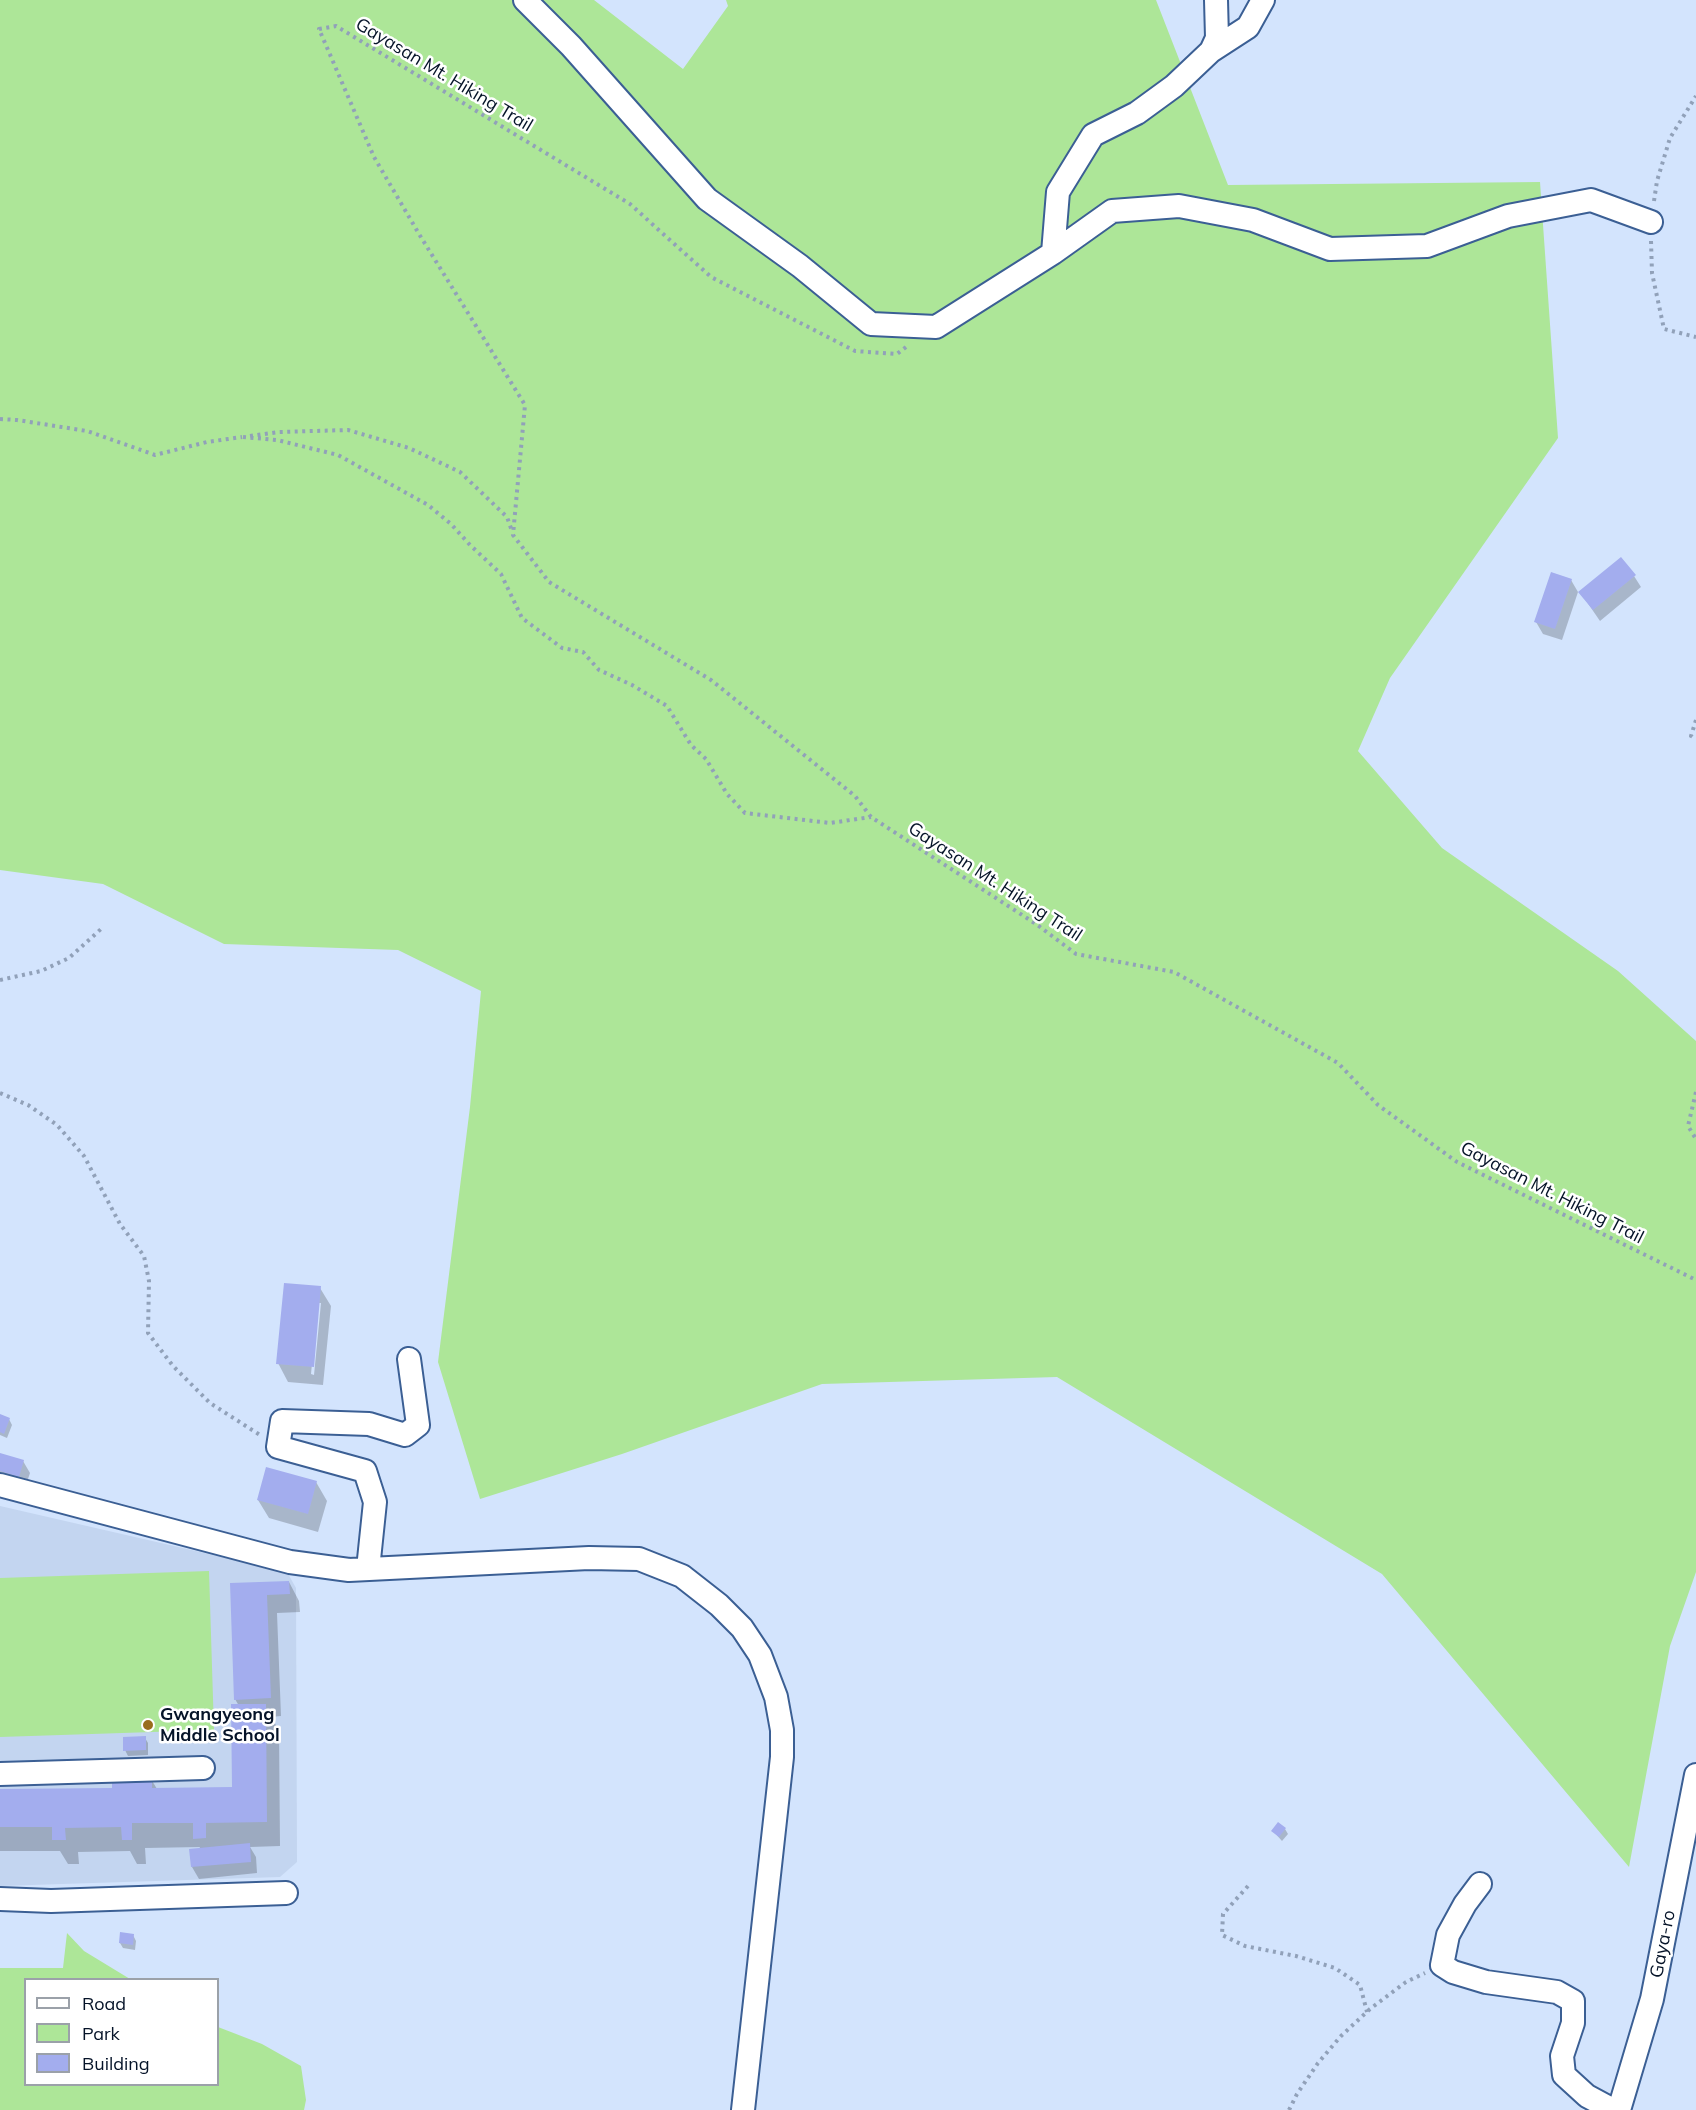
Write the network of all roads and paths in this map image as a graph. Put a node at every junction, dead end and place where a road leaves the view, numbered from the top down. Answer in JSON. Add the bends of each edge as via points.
{"nodes":[{"id":1,"x":525,"y":0,"type":"edge"},
{"id":2,"x":1216,"y":0,"type":"edge"},
{"id":3,"x":1263,"y":0,"type":"edge"},
{"id":4,"x":1211,"y":51,"type":"junction"},
{"id":5,"x":1651,"y":222,"type":"dead end"},
{"id":6,"x":1053,"y":253,"type":"junction"},
{"id":7,"x":906,"y":347,"type":"dead end"},
{"id":8,"x":0,"y":419,"type":"edge"},
{"id":9,"x":243,"y":437,"type":"junction"},
{"id":10,"x":513,"y":535,"type":"junction"},
{"id":11,"x":1696,"y":720,"type":"edge"},
{"id":12,"x":1694,"y":737,"type":"edge"},
{"id":13,"x":871,"y":818,"type":"junction"},
{"id":14,"x":101,"y":929,"type":"dead end"},
{"id":15,"x":0,"y":980,"type":"edge"},
{"id":16,"x":1696,"y":1092,"type":"edge"},
{"id":17,"x":0,"y":1093,"type":"edge"},
{"id":18,"x":1696,"y":1139,"type":"edge"},
{"id":19,"x":1696,"y":1280,"type":"edge"},
{"id":20,"x":409,"y":1359,"type":"dead end"},
{"id":21,"x":278,"y":1447,"type":"junction"},
{"id":22,"x":0,"y":1485,"type":"edge"},
{"id":23,"x":368,"y":1569,"type":"junction"},
{"id":24,"x":203,"y":1768,"type":"dead end"},
{"id":25,"x":0,"y":1774,"type":"edge"},
{"id":26,"x":1696,"y":1775,"type":"edge"},
{"id":27,"x":1480,"y":1884,"type":"dead end"},
{"id":28,"x":1248,"y":1886,"type":"dead end"},
{"id":29,"x":286,"y":1893,"type":"dead end"},
{"id":30,"x":0,"y":1899,"type":"edge"},
{"id":31,"x":1442,"y":1965,"type":"junction"},
{"id":32,"x":1367,"y":2012,"type":"junction"},
{"id":33,"x":743,"y":2110,"type":"edge"},
{"id":34,"x":1289,"y":2110,"type":"edge"},
{"id":35,"x":1613,"y":2110,"type":"edge"},
{"id":36,"x":1619,"y":2110,"type":"edge"}],
"edges":[{"from":1,"to":6,"type":"street","via":[[571,46],[707,200],[800,266],[871,324],[936,327]]},
{"from":2,"to":4,"type":"street","via":[[1217,38]]},
{"from":3,"to":4,"type":"street","via":[[1248,27]]},
{"from":4,"to":6,"type":"street","via":[[1174,86],[1137,113],[1093,135],[1058,192]]},
{"from":5,"to":6,"type":"street","via":[[1591,200],[1508,216],[1427,246],[1330,249],[1253,220],[1179,206],[1112,211]]},
{"from":7,"to":10,"type":"path","name":"Gayasan Mt. Hiking Trail","via":[[897,354],[855,351],[711,277],[630,204],[336,26],[319,29],[374,157],[525,405]]},
{"from":8,"to":9,"type":"path","name":"Gayasan Mt. Hiking Trail","via":[[87,431],[155,455]]},
{"from":9,"to":10,"type":"path","name":"Gayasan Mt. Hiking Trail","via":[[348,430],[408,448],[459,472],[507,517]]},
{"from":9,"to":13,"type":"path","via":[[277,440],[338,454],[428,505],[501,574],[522,618],[562,648],[583,652],[599,670],[667,706],[691,745],[745,813],[830,823]]},
{"from":10,"to":13,"type":"path","name":"Gayasan Mt. Hiking Trail","via":[[549,582],[711,680],[855,796]]},
{"from":11,"to":12,"type":"path"},
{"from":13,"to":19,"type":"path","name":"Gayasan Mt. Hiking Trail","via":[[1076,954],[1174,972],[1338,1063],[1378,1105],[1457,1162]]},
{"from":14,"to":15,"type":"path","via":[[69,958],[41,971]]},
{"from":16,"to":18,"type":"path","via":[[1688,1126]]},
{"from":17,"to":21,"type":"path","via":[[28,1105],[57,1125],[84,1156],[120,1224],[144,1256],[149,1281],[148,1332],[173,1366],[210,1403]]},
{"from":20,"to":21,"type":"street","via":[[418,1425],[405,1435],[369,1424],[282,1421]]},
{"from":21,"to":23,"type":"street","via":[[365,1471],[375,1502]]},
{"from":22,"to":23,"type":"street","via":[[290,1562]]},
{"from":23,"to":33,"type":"street","via":[[589,1558],[639,1560],[682,1576],[742,1628],[760,1655],[776,1698],[782,1730]]},
{"from":24,"to":25,"type":"street"},
{"from":26,"to":36,"type":"street","name":"Gaya-ro","via":[[1652,1999]]},
{"from":27,"to":31,"type":"street","via":[[1448,1935]]},
{"from":28,"to":32,"type":"path","via":[[1223,1914],[1222,1935],[1245,1946],[1335,1968],[1360,1984]]},
{"from":29,"to":30,"type":"street","via":[[51,1901]]},
{"from":31,"to":32,"type":"path","via":[[1406,1982]]},
{"from":31,"to":35,"type":"street","via":[[1486,1982],[1557,1992],[1573,2001],[1573,2023],[1562,2056],[1564,2075],[1587,2096]]},
{"from":32,"to":34,"type":"path","via":[[1318,2063]]}]}
